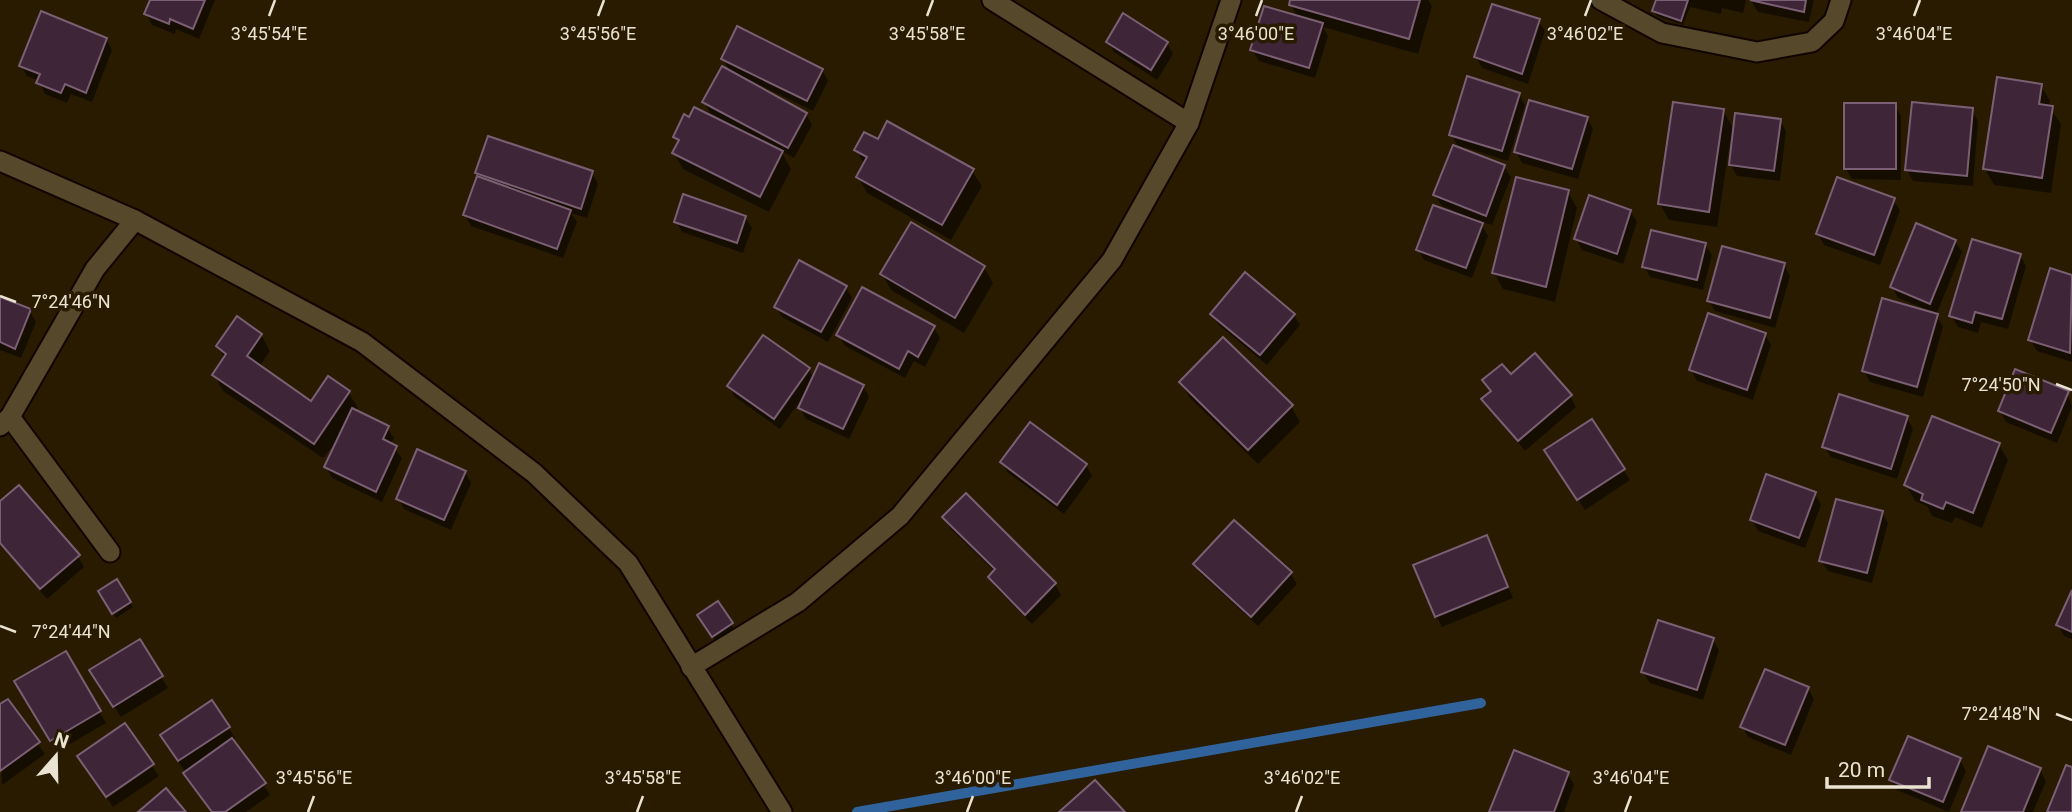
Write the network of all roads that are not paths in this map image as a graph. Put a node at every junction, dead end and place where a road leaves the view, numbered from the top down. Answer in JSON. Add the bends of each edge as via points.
{"nodes":[{"id":1,"x":992,"y":0,"type":"edge"},
{"id":2,"x":1231,"y":0,"type":"edge"},
{"id":3,"x":1601,"y":0,"type":"edge"},
{"id":4,"x":1841,"y":0,"type":"edge"},
{"id":5,"x":1189,"y":123,"type":"junction"},
{"id":6,"x":0,"y":161,"type":"edge"},
{"id":7,"x":135,"y":220,"type":"junction"},
{"id":8,"x":5,"y":422,"type":"edge"},
{"id":9,"x":110,"y":552,"type":"dead end"},
{"id":10,"x":691,"y":667,"type":"junction"},
{"id":11,"x":782,"y":812,"type":"edge"}],
"edges":[{"from":1,"to":5,"type":"street"},
{"from":2,"to":5,"type":"street"},
{"from":3,"to":4,"type":"street","via":[[1662,33],[1756,52],[1812,42],[1834,21]]},
{"from":5,"to":10,"type":"street","via":[[1112,260],[900,516],[798,601]]},
{"from":6,"to":7,"type":"street"},
{"from":7,"to":8,"type":"street","via":[[95,269]]},
{"from":7,"to":10,"type":"street","via":[[362,342],[534,473],[628,563]]},
{"from":8,"to":9,"type":"street"},
{"from":10,"to":11,"type":"street"}]}
